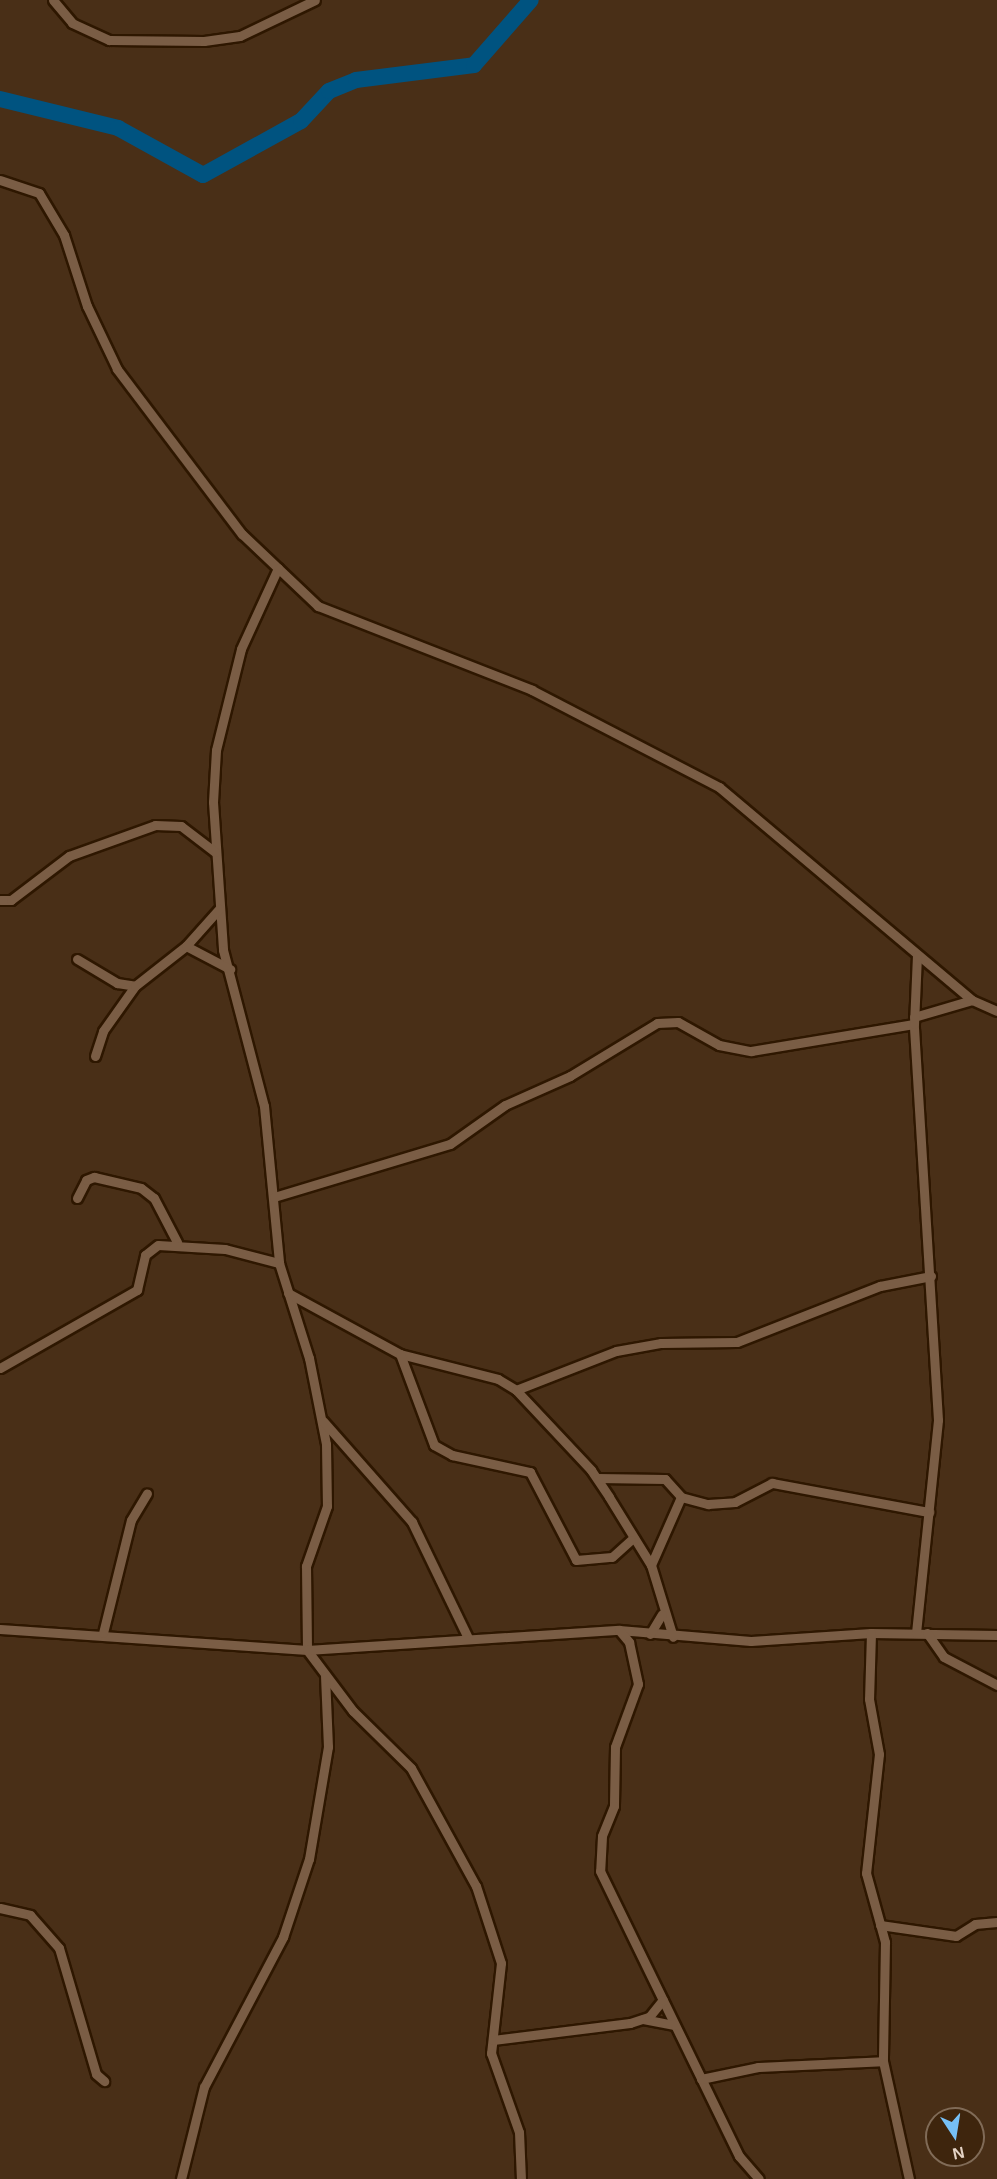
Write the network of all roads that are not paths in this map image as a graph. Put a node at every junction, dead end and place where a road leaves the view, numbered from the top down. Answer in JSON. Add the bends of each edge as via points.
{"nodes":[{"id":1,"x":53,"y":0,"type":"edge"},
{"id":2,"x":315,"y":0,"type":"edge"},
{"id":3,"x":0,"y":180,"type":"edge"},
{"id":4,"x":278,"y":568,"type":"junction"},
{"id":5,"x":215,"y":852,"type":"junction"},
{"id":6,"x":0,"y":900,"type":"edge"},
{"id":7,"x":219,"y":909,"type":"junction"},
{"id":8,"x":186,"y":946,"type":"junction"},
{"id":9,"x":917,"y":955,"type":"junction"},
{"id":10,"x":77,"y":959,"type":"dead end"},
{"id":11,"x":230,"y":969,"type":"junction"},
{"id":12,"x":135,"y":986,"type":"junction"},
{"id":13,"x":972,"y":1000,"type":"junction"},
{"id":14,"x":997,"y":1011,"type":"edge"},
{"id":15,"x":914,"y":1020,"type":"junction"},
{"id":16,"x":95,"y":1056,"type":"dead end"},
{"id":17,"x":274,"y":1197,"type":"junction"},
{"id":18,"x":77,"y":1198,"type":"dead end"},
{"id":19,"x":177,"y":1242,"type":"junction"},
{"id":20,"x":279,"y":1263,"type":"junction"},
{"id":21,"x":930,"y":1276,"type":"junction"},
{"id":22,"x":288,"y":1293,"type":"junction"},
{"id":23,"x":400,"y":1354,"type":"junction"},
{"id":24,"x":0,"y":1368,"type":"edge"},
{"id":25,"x":516,"y":1390,"type":"junction"},
{"id":26,"x":322,"y":1419,"type":"junction"},
{"id":27,"x":597,"y":1478,"type":"junction"},
{"id":28,"x":147,"y":1493,"type":"dead end"},
{"id":29,"x":681,"y":1497,"type":"junction"},
{"id":30,"x":929,"y":1512,"type":"junction"},
{"id":31,"x":631,"y":1540,"type":"junction"},
{"id":32,"x":651,"y":1565,"type":"junction"},
{"id":33,"x":662,"y":1614,"type":"junction"},
{"id":34,"x":0,"y":1629,"type":"edge"},
{"id":35,"x":619,"y":1630,"type":"junction"},
{"id":36,"x":103,"y":1633,"type":"junction"},
{"id":37,"x":871,"y":1633,"type":"junction"},
{"id":38,"x":916,"y":1633,"type":"junction"},
{"id":39,"x":927,"y":1633,"type":"junction"},
{"id":40,"x":650,"y":1634,"type":"junction"},
{"id":41,"x":997,"y":1635,"type":"edge"},
{"id":42,"x":673,"y":1637,"type":"junction"},
{"id":43,"x":468,"y":1638,"type":"junction"},
{"id":44,"x":308,"y":1650,"type":"junction"},
{"id":45,"x":324,"y":1673,"type":"junction"},
{"id":46,"x":997,"y":1685,"type":"edge"},
{"id":47,"x":0,"y":1908,"type":"edge"},
{"id":48,"x":997,"y":1922,"type":"edge"},
{"id":49,"x":880,"y":1925,"type":"junction"},
{"id":50,"x":663,"y":2000,"type":"junction"},
{"id":51,"x":643,"y":2019,"type":"junction"},
{"id":52,"x":674,"y":2025,"type":"junction"},
{"id":53,"x":495,"y":2026,"type":"junction"},
{"id":54,"x":506,"y":2034,"type":"junction"},
{"id":55,"x":494,"y":2040,"type":"junction"},
{"id":56,"x":883,"y":2061,"type":"junction"},
{"id":57,"x":701,"y":2079,"type":"junction"},
{"id":58,"x":104,"y":2081,"type":"dead end"},
{"id":59,"x":181,"y":2179,"type":"edge"},
{"id":60,"x":521,"y":2179,"type":"edge"},
{"id":61,"x":759,"y":2179,"type":"edge"},
{"id":62,"x":909,"y":2179,"type":"edge"}],
"edges":[{"from":1,"to":2,"type":"street","via":[[72,23],[109,40],[204,41],[240,36]]},
{"from":3,"to":4,"type":"street","via":[[39,193],[64,235],[87,306],[117,369],[242,534]]},
{"from":4,"to":5,"type":"street","via":[[241,649],[216,750]]},
{"from":4,"to":9,"type":"street","via":[[318,606],[532,690],[719,787]]},
{"from":5,"to":6,"type":"street","via":[[181,826],[154,825],[69,856],[17,896]]},
{"from":5,"to":7,"type":"street"},
{"from":7,"to":8,"type":"street"},
{"from":7,"to":11,"type":"street"},
{"from":8,"to":11,"type":"street"},
{"from":8,"to":12,"type":"street"},
{"from":9,"to":13,"type":"street"},
{"from":9,"to":15,"type":"street"},
{"from":10,"to":12,"type":"street","via":[[117,982]]},
{"from":11,"to":17,"type":"street","via":[[264,1106]]},
{"from":12,"to":16,"type":"street","via":[[103,1031]]},
{"from":13,"to":14,"type":"street"},
{"from":13,"to":15,"type":"street"},
{"from":15,"to":17,"type":"street","via":[[743,1051],[719,1045],[678,1022],[657,1023],[570,1076],[504,1105],[450,1144]]},
{"from":15,"to":21,"type":"street"},
{"from":17,"to":20,"type":"street"},
{"from":18,"to":19,"type":"street","via":[[86,1180],[94,1177],[141,1188],[154,1197]]},
{"from":19,"to":20,"type":"street"},
{"from":19,"to":24,"type":"street","via":[[158,1245],[145,1255],[137,1290]]},
{"from":20,"to":22,"type":"street"},
{"from":21,"to":25,"type":"street","via":[[880,1286],[737,1342],[626,1349]]},
{"from":21,"to":30,"type":"street","via":[[939,1420]]},
{"from":22,"to":23,"type":"street"},
{"from":22,"to":26,"type":"street"},
{"from":23,"to":25,"type":"street","via":[[498,1379]]},
{"from":23,"to":31,"type":"street","via":[[434,1445],[452,1455],[530,1472],[576,1560],[612,1557]]},
{"from":25,"to":27,"type":"street"},
{"from":26,"to":43,"type":"street","via":[[412,1522]]},
{"from":26,"to":44,"type":"street","via":[[327,1506],[306,1566]]},
{"from":27,"to":29,"type":"street","via":[[665,1479]]},
{"from":27,"to":31,"type":"street"},
{"from":28,"to":36,"type":"street","via":[[131,1520]]},
{"from":29,"to":30,"type":"street","via":[[720,1505],[772,1483]]},
{"from":29,"to":32,"type":"street"},
{"from":30,"to":38,"type":"street"},
{"from":31,"to":32,"type":"street"},
{"from":32,"to":33,"type":"street"},
{"from":33,"to":40,"type":"street"},
{"from":33,"to":42,"type":"street"},
{"from":34,"to":36,"type":"street"},
{"from":35,"to":40,"type":"street"},
{"from":35,"to":43,"type":"street"},
{"from":35,"to":50,"type":"street","via":[[629,1642],[639,1684],[615,1747],[615,1806],[602,1836],[600,1870]]},
{"from":36,"to":44,"type":"street"},
{"from":37,"to":38,"type":"street"},
{"from":37,"to":42,"type":"street","via":[[751,1641]]},
{"from":37,"to":49,"type":"street","via":[[869,1699],[879,1764],[866,1873]]},
{"from":38,"to":39,"type":"street"},
{"from":39,"to":41,"type":"street"},
{"from":39,"to":46,"type":"street","via":[[944,1657]]},
{"from":40,"to":42,"type":"street"},
{"from":43,"to":44,"type":"street"},
{"from":44,"to":45,"type":"street"},
{"from":45,"to":53,"type":"street","via":[[352,1711],[411,1768],[476,1886],[501,1963]]},
{"from":45,"to":59,"type":"street","via":[[328,1747],[309,1859],[283,1937],[204,2087]]},
{"from":47,"to":58,"type":"street","via":[[30,1915],[59,1948],[96,2074]]},
{"from":48,"to":49,"type":"street","via":[[975,1924],[956,1936]]},
{"from":49,"to":56,"type":"street","via":[[886,1956],[880,2007]]},
{"from":50,"to":51,"type":"street"},
{"from":50,"to":52,"type":"street"},
{"from":51,"to":52,"type":"street"},
{"from":51,"to":54,"type":"street","via":[[589,2032]]},
{"from":52,"to":57,"type":"street"},
{"from":53,"to":54,"type":"street"},
{"from":53,"to":55,"type":"street"},
{"from":54,"to":55,"type":"street"},
{"from":55,"to":60,"type":"street","via":[[495,2075],[519,2132]]},
{"from":56,"to":57,"type":"street","via":[[758,2067]]},
{"from":56,"to":62,"type":"street"},
{"from":57,"to":61,"type":"street","via":[[739,2156]]}]}
